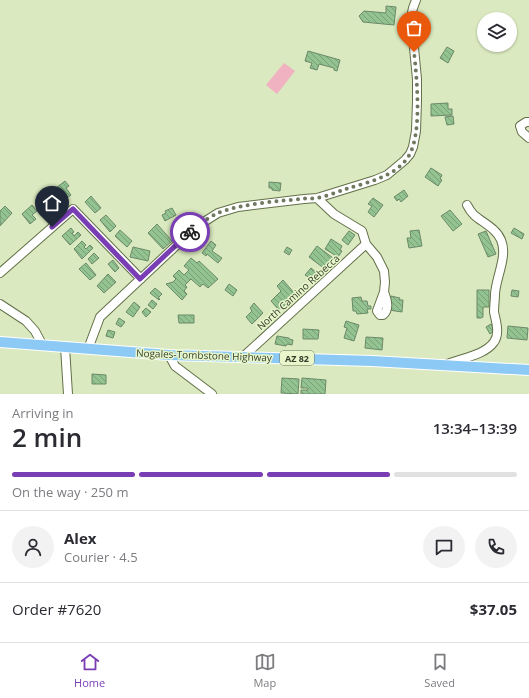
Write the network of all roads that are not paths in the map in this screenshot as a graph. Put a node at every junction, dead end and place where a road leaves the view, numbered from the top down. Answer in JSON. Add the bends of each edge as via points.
{"nodes":[{"id":1,"x":416,"y":0,"type":"edge"},
{"id":2,"x":529,"y":122,"type":"edge"},
{"id":3,"x":529,"y":138,"type":"edge"},
{"id":4,"x":317,"y":198,"type":"junction"},
{"id":5,"x":467,"y":206,"type":"dead end"},
{"id":6,"x":366,"y":244,"type":"junction"},
{"id":7,"x":0,"y":273,"type":"edge"},
{"id":8,"x":140,"y":279,"type":"junction"},
{"id":9,"x":384,"y":292,"type":"dead end"},
{"id":10,"x":0,"y":304,"type":"edge"},
{"id":11,"x":0,"y":342,"type":"edge"},
{"id":12,"x":43,"y":346,"type":"junction"},
{"id":13,"x":65,"y":347,"type":"junction"},
{"id":14,"x":88,"y":349,"type":"junction"},
{"id":15,"x":170,"y":355,"type":"junction"},
{"id":16,"x":244,"y":356,"type":"junction"},
{"id":17,"x":444,"y":365,"type":"junction"},
{"id":18,"x":529,"y":370,"type":"edge"},
{"id":19,"x":68,"y":394,"type":"edge"},
{"id":20,"x":212,"y":394,"type":"edge"}],
"edges":[{"from":1,"to":4,"type":"street","via":[[411,17],[417,79],[416,131],[412,151],[406,160],[387,175]]},
{"from":2,"to":3,"type":"street","via":[[520,126]]},
{"from":4,"to":6,"type":"street","via":[[334,214],[362,231]]},
{"from":4,"to":8,"type":"street","via":[[238,207],[218,213],[196,226]]},
{"from":5,"to":17,"type":"street","via":[[473,214],[496,231],[503,248],[496,287],[497,333],[495,341],[488,348]]},
{"from":6,"to":9,"type":"street","via":[[384,270]]},
{"from":6,"to":16,"type":"street","name":"North Camino Rebecca"},
{"from":7,"to":8,"type":"street","via":[[73,209]]},
{"from":8,"to":14,"type":"street","via":[[100,317]]},
{"from":10,"to":12,"type":"street","via":[[26,321],[36,331]]},
{"from":11,"to":12,"type":"main road","name":"Nogales-Tombstone Highway","number":"AZ 82"},
{"from":12,"to":13,"type":"main road","name":"Nogales-Tombstone Highway","number":"AZ 82"},
{"from":13,"to":14,"type":"main road","name":"Nogales-Tombstone Highway","number":"AZ 82"},
{"from":13,"to":19,"type":"street"},
{"from":14,"to":15,"type":"main road","name":"Nogales-Tombstone Highway","number":"AZ 82"},
{"from":15,"to":16,"type":"main road","name":"Nogales-Tombstone Highway","number":"AZ 82"},
{"from":15,"to":20,"type":"street","via":[[176,366]]},
{"from":16,"to":17,"type":"main road","name":"Nogales-Tombstone Highway","number":"AZ 82"},
{"from":17,"to":18,"type":"main road","name":"Nogales-Tombstone Highway","number":"AZ 82"}]}
